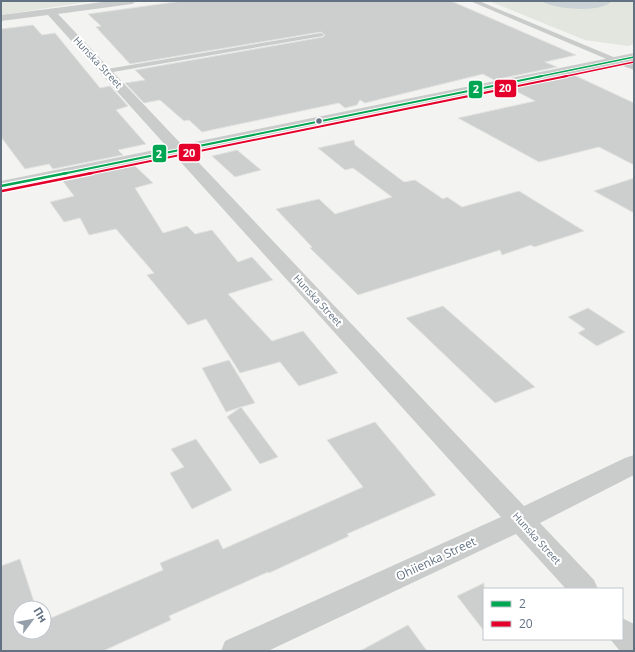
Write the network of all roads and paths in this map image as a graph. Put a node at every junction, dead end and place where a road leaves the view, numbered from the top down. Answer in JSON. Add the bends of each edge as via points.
{"nodes":[{"id":1,"x":132,"y":1,"type":"edge"},
{"id":2,"x":473,"y":1,"type":"edge"},
{"id":3,"x":51,"y":12,"type":"junction"},
{"id":4,"x":1,"y":18,"type":"edge"},
{"id":5,"x":321,"y":35,"type":"dead end"},
{"id":6,"x":634,"y":57,"type":"edge"},
{"id":7,"x":619,"y":61,"type":"junction"},
{"id":8,"x":634,"y":68,"type":"edge"},
{"id":9,"x":107,"y":71,"type":"junction"},
{"id":10,"x":178,"y":149,"type":"junction"},
{"id":11,"x":1,"y":186,"type":"edge"},
{"id":12,"x":634,"y":464,"type":"edge"},
{"id":13,"x":521,"y":520,"type":"junction"},
{"id":14,"x":583,"y":588,"type":"edge"},
{"id":15,"x":623,"y":633,"type":"edge"},
{"id":16,"x":634,"y":645,"type":"edge"},
{"id":17,"x":236,"y":651,"type":"edge"}],
"edges":[{"from":1,"to":3,"type":"street"},
{"from":2,"to":7,"type":"street"},
{"from":3,"to":4,"type":"street"},
{"from":3,"to":9,"type":"street","name":"Hunska Street"},
{"from":5,"to":9,"type":"lane"},
{"from":6,"to":7,"type":"street"},
{"from":7,"to":8,"type":"street"},
{"from":7,"to":10,"type":"street"},
{"from":9,"to":10,"type":"street","name":"Hunska Street"},
{"from":10,"to":11,"type":"street"},
{"from":10,"to":13,"type":"street","name":"Hunska Street"},
{"from":12,"to":13,"type":"street","name":"Ohiienka Street"},
{"from":13,"to":14,"type":"street","name":"Hunska Street"},
{"from":13,"to":17,"type":"street","name":"Ohiienka Street"},
{"from":15,"to":16,"type":"street"}]}
